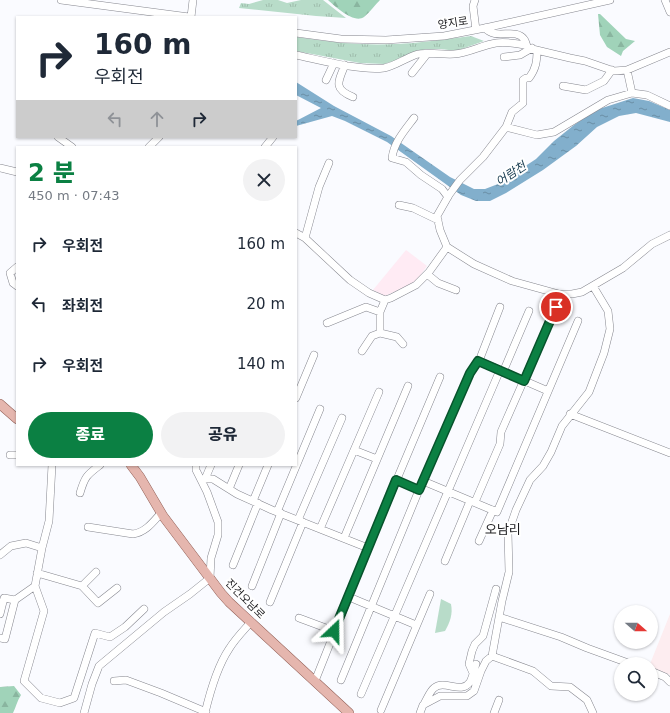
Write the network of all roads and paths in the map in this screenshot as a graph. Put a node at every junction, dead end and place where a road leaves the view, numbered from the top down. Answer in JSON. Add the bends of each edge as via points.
{"nodes":[{"id":1,"x":61,"y":0,"type":"edge"},
{"id":2,"x":193,"y":0,"type":"edge"},
{"id":3,"x":475,"y":0,"type":"edge"},
{"id":4,"x":610,"y":0,"type":"edge"},
{"id":5,"x":665,"y":0,"type":"edge"},
{"id":6,"x":670,"y":12,"type":"edge"},
{"id":7,"x":182,"y":16,"type":"edge"},
{"id":8,"x":190,"y":16,"type":"edge"},
{"id":9,"x":485,"y":28,"type":"junction"},
{"id":10,"x":476,"y":30,"type":"junction"},
{"id":11,"x":297,"y":33,"type":"edge"},
{"id":12,"x":532,"y":48,"type":"junction"},
{"id":13,"x":670,"y":52,"type":"edge"},
{"id":14,"x":426,"y":54,"type":"junction"},
{"id":15,"x":297,"y":55,"type":"edge"},
{"id":16,"x":504,"y":57,"type":"dead end"},
{"id":17,"x":334,"y":63,"type":"junction"},
{"id":18,"x":345,"y":65,"type":"junction"},
{"id":19,"x":612,"y":70,"type":"junction"},
{"id":20,"x":627,"y":70,"type":"junction"},
{"id":21,"x":412,"y":73,"type":"dead end"},
{"id":22,"x":326,"y":80,"type":"dead end"},
{"id":23,"x":563,"y":86,"type":"dead end"},
{"id":24,"x":632,"y":93,"type":"junction"},
{"id":25,"x":353,"y":97,"type":"dead end"},
{"id":26,"x":670,"y":106,"type":"edge"},
{"id":27,"x":414,"y":118,"type":"dead end"},
{"id":28,"x":506,"y":127,"type":"junction"},
{"id":29,"x":59,"y":138,"type":"edge"},
{"id":30,"x":272,"y":138,"type":"edge"},
{"id":31,"x":71,"y":146,"type":"edge"},
{"id":32,"x":266,"y":146,"type":"edge"},
{"id":33,"x":329,"y":163,"type":"dead end"},
{"id":34,"x":0,"y":168,"type":"edge"},
{"id":35,"x":16,"y":172,"type":"edge"},
{"id":36,"x":449,"y":196,"type":"junction"},
{"id":37,"x":399,"y":205,"type":"dead end"},
{"id":38,"x":438,"y":220,"type":"junction"},
{"id":39,"x":297,"y":234,"type":"edge"},
{"id":40,"x":670,"y":235,"type":"edge"},
{"id":41,"x":306,"y":238,"type":"junction"},
{"id":42,"x":447,"y":247,"type":"junction"},
{"id":43,"x":16,"y":268,"type":"edge"},
{"id":44,"x":427,"y":274,"type":"junction"},
{"id":45,"x":16,"y":285,"type":"edge"},
{"id":46,"x":594,"y":286,"type":"junction"},
{"id":47,"x":456,"y":290,"type":"dead end"},
{"id":48,"x":385,"y":300,"type":"junction"},
{"id":49,"x":500,"y":307,"type":"dead end"},
{"id":50,"x":556,"y":307,"type":"dead end"},
{"id":51,"x":529,"y":311,"type":"dead end"},
{"id":52,"x":380,"y":312,"type":"junction"},
{"id":53,"x":578,"y":321,"type":"dead end"},
{"id":54,"x":327,"y":323,"type":"dead end"},
{"id":55,"x":380,"y":333,"type":"junction"},
{"id":56,"x":403,"y":344,"type":"dead end"},
{"id":57,"x":362,"y":351,"type":"dead end"},
{"id":58,"x":314,"y":355,"type":"dead end"},
{"id":59,"x":478,"y":361,"type":"junction"},
{"id":60,"x":502,"y":371,"type":"junction"},
{"id":61,"x":440,"y":377,"type":"dead end"},
{"id":62,"x":524,"y":381,"type":"junction"},
{"id":63,"x":408,"y":386,"type":"dead end"},
{"id":64,"x":548,"y":391,"type":"junction"},
{"id":65,"x":379,"y":392,"type":"dead end"},
{"id":66,"x":297,"y":396,"type":"edge"},
{"id":67,"x":0,"y":404,"type":"edge"},
{"id":68,"x":320,"y":409,"type":"dead end"},
{"id":69,"x":570,"y":414,"type":"junction"},
{"id":70,"x":16,"y":418,"type":"edge"},
{"id":71,"x":342,"y":418,"type":"dead end"},
{"id":72,"x":354,"y":450,"type":"junction"},
{"id":73,"x":670,"y":453,"type":"edge"},
{"id":74,"x":377,"y":459,"type":"junction"},
{"id":75,"x":52,"y":466,"type":"edge"},
{"id":76,"x":99,"y":466,"type":"edge"},
{"id":77,"x":132,"y":466,"type":"edge"},
{"id":78,"x":196,"y":466,"type":"edge"},
{"id":79,"x":210,"y":466,"type":"edge"},
{"id":80,"x":239,"y":466,"type":"edge"},
{"id":81,"x":268,"y":466,"type":"edge"},
{"id":82,"x":203,"y":479,"type":"junction"},
{"id":83,"x":396,"y":480,"type":"junction"},
{"id":84,"x":423,"y":481,"type":"junction"},
{"id":85,"x":229,"y":489,"type":"junction"},
{"id":86,"x":419,"y":490,"type":"junction"},
{"id":87,"x":447,"y":491,"type":"junction"},
{"id":88,"x":80,"y":493,"type":"dead end"},
{"id":89,"x":255,"y":502,"type":"junction"},
{"id":90,"x":473,"y":502,"type":"junction"},
{"id":91,"x":492,"y":510,"type":"junction"},
{"id":92,"x":279,"y":512,"type":"junction"},
{"id":93,"x":162,"y":513,"type":"junction"},
{"id":94,"x":300,"y":521,"type":"junction"},
{"id":95,"x":88,"y":527,"type":"dead end"},
{"id":96,"x":320,"y":529,"type":"junction"},
{"id":97,"x":344,"y":538,"type":"junction"},
{"id":98,"x":479,"y":541,"type":"dead end"},
{"id":99,"x":42,"y":548,"type":"junction"},
{"id":100,"x":368,"y":548,"type":"junction"},
{"id":101,"x":0,"y":555,"type":"edge"},
{"id":102,"x":445,"y":561,"type":"dead end"},
{"id":103,"x":233,"y":565,"type":"dead end"},
{"id":104,"x":96,"y":572,"type":"dead end"},
{"id":105,"x":37,"y":573,"type":"junction"},
{"id":106,"x":210,"y":578,"type":"junction"},
{"id":107,"x":35,"y":586,"type":"junction"},
{"id":108,"x":82,"y":586,"type":"junction"},
{"id":109,"x":252,"y":586,"type":"dead end"},
{"id":110,"x":117,"y":588,"type":"dead end"},
{"id":111,"x":496,"y":589,"type":"dead end"},
{"id":112,"x":430,"y":594,"type":"dead end"},
{"id":113,"x":349,"y":597,"type":"junction"},
{"id":114,"x":15,"y":600,"type":"junction"},
{"id":115,"x":270,"y":602,"type":"dead end"},
{"id":116,"x":371,"y":606,"type":"junction"},
{"id":117,"x":144,"y":609,"type":"dead end"},
{"id":118,"x":0,"y":614,"type":"edge"},
{"id":119,"x":394,"y":616,"type":"junction"},
{"id":120,"x":499,"y":617,"type":"junction"},
{"id":121,"x":299,"y":618,"type":"dead end"},
{"id":122,"x":251,"y":622,"type":"junction"},
{"id":123,"x":416,"y":625,"type":"junction"},
{"id":124,"x":334,"y":631,"type":"junction"},
{"id":125,"x":0,"y":638,"type":"edge"},
{"id":126,"x":492,"y":656,"type":"junction"},
{"id":127,"x":614,"y":658,"type":"edge"},
{"id":128,"x":476,"y":664,"type":"dead end"},
{"id":129,"x":473,"y":673,"type":"junction"},
{"id":130,"x":658,"y":674,"type":"edge"},
{"id":131,"x":341,"y":680,"type":"dead end"},
{"id":132,"x":114,"y":681,"type":"dead end"},
{"id":133,"x":315,"y":681,"type":"junction"},
{"id":134,"x":670,"y":682,"type":"edge"},
{"id":135,"x":361,"y":694,"type":"dead end"},
{"id":136,"x":499,"y":700,"type":"dead end"},
{"id":137,"x":423,"y":705,"type":"junction"},
{"id":138,"x":381,"y":710,"type":"dead end"},
{"id":139,"x":84,"y":713,"type":"edge"},
{"id":140,"x":206,"y":713,"type":"edge"},
{"id":141,"x":350,"y":713,"type":"edge"},
{"id":142,"x":420,"y":713,"type":"edge"},
{"id":143,"x":494,"y":713,"type":"edge"},
{"id":144,"x":593,"y":713,"type":"edge"}],
"edges":[{"from":1,"to":7,"type":"street"},
{"from":2,"to":8,"type":"street"},
{"from":3,"to":10,"type":"street","via":[[473,6]]},
{"from":4,"to":9,"type":"street","name":"양지로"},
{"from":5,"to":6,"type":"street"},
{"from":9,"to":10,"type":"street","name":"양지로"},
{"from":9,"to":12,"type":"street","via":[[493,34],[520,35]]},
{"from":10,"to":11,"type":"street","name":"양지로","via":[[444,36],[386,40],[341,39]]},
{"from":12,"to":14,"type":"street","via":[[497,42],[463,53]]},
{"from":12,"to":16,"type":"street","via":[[520,55]]},
{"from":12,"to":19,"type":"street"},
{"from":12,"to":28,"type":"street","via":[[536,64],[529,78],[524,80],[523,103],[512,112]]},
{"from":13,"to":20,"type":"street"},
{"from":14,"to":18,"type":"street","via":[[416,55],[384,68]]},
{"from":14,"to":21,"type":"street"},
{"from":15,"to":17,"type":"street"},
{"from":17,"to":18,"type":"street"},
{"from":17,"to":22,"type":"street"},
{"from":18,"to":25,"type":"street","via":[[338,84],[344,94]]},
{"from":19,"to":20,"type":"street"},
{"from":19,"to":23,"type":"street","via":[[604,81],[586,90]]},
{"from":20,"to":24,"type":"street"},
{"from":24,"to":26,"type":"street","via":[[647,95]]},
{"from":24,"to":28,"type":"street","via":[[608,100],[554,132],[537,135]]},
{"from":27,"to":36,"type":"street","via":[[400,138],[392,158],[406,162]]},
{"from":28,"to":36,"type":"street"},
{"from":29,"to":31,"type":"street"},
{"from":30,"to":32,"type":"street"},
{"from":33,"to":41,"type":"street","via":[[319,186]]},
{"from":34,"to":35,"type":"street"},
{"from":36,"to":38,"type":"street","via":[[437,216]]},
{"from":37,"to":38,"type":"street","via":[[413,208]]},
{"from":38,"to":42,"type":"street"},
{"from":39,"to":41,"type":"street"},
{"from":40,"to":46,"type":"street","via":[[652,244],[623,268]]},
{"from":41,"to":48,"type":"street","via":[[350,280],[369,294]]},
{"from":42,"to":44,"type":"street"},
{"from":42,"to":46,"type":"street","via":[[494,274],[559,294],[582,292]]},
{"from":43,"to":45,"type":"street","via":[[10,273]]},
{"from":44,"to":47,"type":"street","via":[[438,283]]},
{"from":44,"to":48,"type":"street","via":[[416,285]]},
{"from":46,"to":69,"type":"street","via":[[608,311],[610,329],[589,392]]},
{"from":48,"to":52,"type":"street"},
{"from":49,"to":59,"type":"street"},
{"from":50,"to":62,"type":"street"},
{"from":51,"to":60,"type":"street"},
{"from":52,"to":54,"type":"street","via":[[366,307]]},
{"from":52,"to":55,"type":"street"},
{"from":53,"to":64,"type":"street"},
{"from":55,"to":56,"type":"street","via":[[397,337]]},
{"from":55,"to":57,"type":"street","via":[[372,336]]},
{"from":58,"to":66,"type":"street"},
{"from":59,"to":60,"type":"street"},
{"from":59,"to":84,"type":"street","via":[[470,373]]},
{"from":60,"to":62,"type":"street"},
{"from":60,"to":87,"type":"street"},
{"from":61,"to":83,"type":"street"},
{"from":62,"to":64,"type":"street"},
{"from":62,"to":90,"type":"street","via":[[501,432],[500,444]]},
{"from":63,"to":74,"type":"street"},
{"from":64,"to":91,"type":"street","via":[[497,512]]},
{"from":65,"to":72,"type":"street"},
{"from":67,"to":70,"type":"main road"},
{"from":68,"to":92,"type":"street"},
{"from":69,"to":73,"type":"street"},
{"from":69,"to":120,"type":"street","via":[[543,466],[530,480],[516,510],[508,533],[509,572]]},
{"from":71,"to":94,"type":"street"},
{"from":72,"to":74,"type":"street"},
{"from":72,"to":96,"type":"street"},
{"from":74,"to":97,"type":"street"},
{"from":75,"to":99,"type":"street","via":[[49,521]]},
{"from":76,"to":88,"type":"street","via":[[84,479]]},
{"from":77,"to":93,"type":"main road","name":"진건오남로"},
{"from":78,"to":82,"type":"street"},
{"from":79,"to":82,"type":"street"},
{"from":80,"to":85,"type":"street"},
{"from":81,"to":89,"type":"street"},
{"from":82,"to":85,"type":"street","via":[[213,479]]},
{"from":82,"to":106,"type":"street","via":[[218,522]]},
{"from":83,"to":86,"type":"street"},
{"from":83,"to":100,"type":"street"},
{"from":84,"to":86,"type":"street"},
{"from":84,"to":87,"type":"street"},
{"from":85,"to":89,"type":"street"},
{"from":86,"to":116,"type":"street"},
{"from":87,"to":90,"type":"street"},
{"from":87,"to":119,"type":"street"},
{"from":89,"to":92,"type":"street"},
{"from":89,"to":103,"type":"street"},
{"from":90,"to":91,"type":"street"},
{"from":90,"to":102,"type":"street"},
{"from":91,"to":98,"type":"street"},
{"from":92,"to":94,"type":"street"},
{"from":92,"to":109,"type":"street"},
{"from":93,"to":95,"type":"street","via":[[140,533]]},
{"from":93,"to":106,"type":"main road","name":"진건오남로"},
{"from":94,"to":96,"type":"street"},
{"from":94,"to":115,"type":"street"},
{"from":96,"to":97,"type":"street"},
{"from":97,"to":100,"type":"street"},
{"from":99,"to":101,"type":"street","via":[[26,543],[11,546]]},
{"from":99,"to":105,"type":"street"},
{"from":100,"to":113,"type":"street"},
{"from":104,"to":108,"type":"street"},
{"from":105,"to":107,"type":"street"},
{"from":105,"to":108,"type":"street"},
{"from":106,"to":122,"type":"main road","name":"진건오남로","via":[[229,602]]},
{"from":106,"to":139,"type":"street","via":[[99,666]]},
{"from":107,"to":114,"type":"street"},
{"from":107,"to":117,"type":"street","via":[[44,611],[24,681],[42,698],[60,703],[74,698],[95,633],[110,637]]},
{"from":108,"to":110,"type":"street","via":[[98,603]]},
{"from":111,"to":129,"type":"street","via":[[483,636],[472,651],[469,664]]},
{"from":112,"to":123,"type":"street"},
{"from":113,"to":116,"type":"street"},
{"from":113,"to":124,"type":"street"},
{"from":114,"to":118,"type":"street","via":[[4,598]]},
{"from":114,"to":125,"type":"street","via":[[5,640]]},
{"from":116,"to":119,"type":"street"},
{"from":116,"to":131,"type":"street"},
{"from":119,"to":123,"type":"street"},
{"from":119,"to":135,"type":"street"},
{"from":120,"to":126,"type":"street"},
{"from":120,"to":127,"type":"street"},
{"from":121,"to":124,"type":"street"},
{"from":122,"to":133,"type":"main road","name":"진건오남로"},
{"from":122,"to":140,"type":"street","via":[[228,650],[217,675]]},
{"from":123,"to":138,"type":"street"},
{"from":124,"to":133,"type":"street"},
{"from":126,"to":137,"type":"street","via":[[486,661],[474,691],[467,696],[440,696]]},
{"from":126,"to":144,"type":"street","via":[[533,671],[552,686],[570,687],[587,700]]},
{"from":128,"to":129,"type":"street"},
{"from":129,"to":137,"type":"street","via":[[469,684],[464,687],[443,684],[433,688]]},
{"from":130,"to":134,"type":"street"},
{"from":132,"to":140,"type":"street","via":[[126,680]]},
{"from":133,"to":141,"type":"main road","name":"진건오남로"},
{"from":136,"to":143,"type":"street"},
{"from":137,"to":142,"type":"street"}]}
